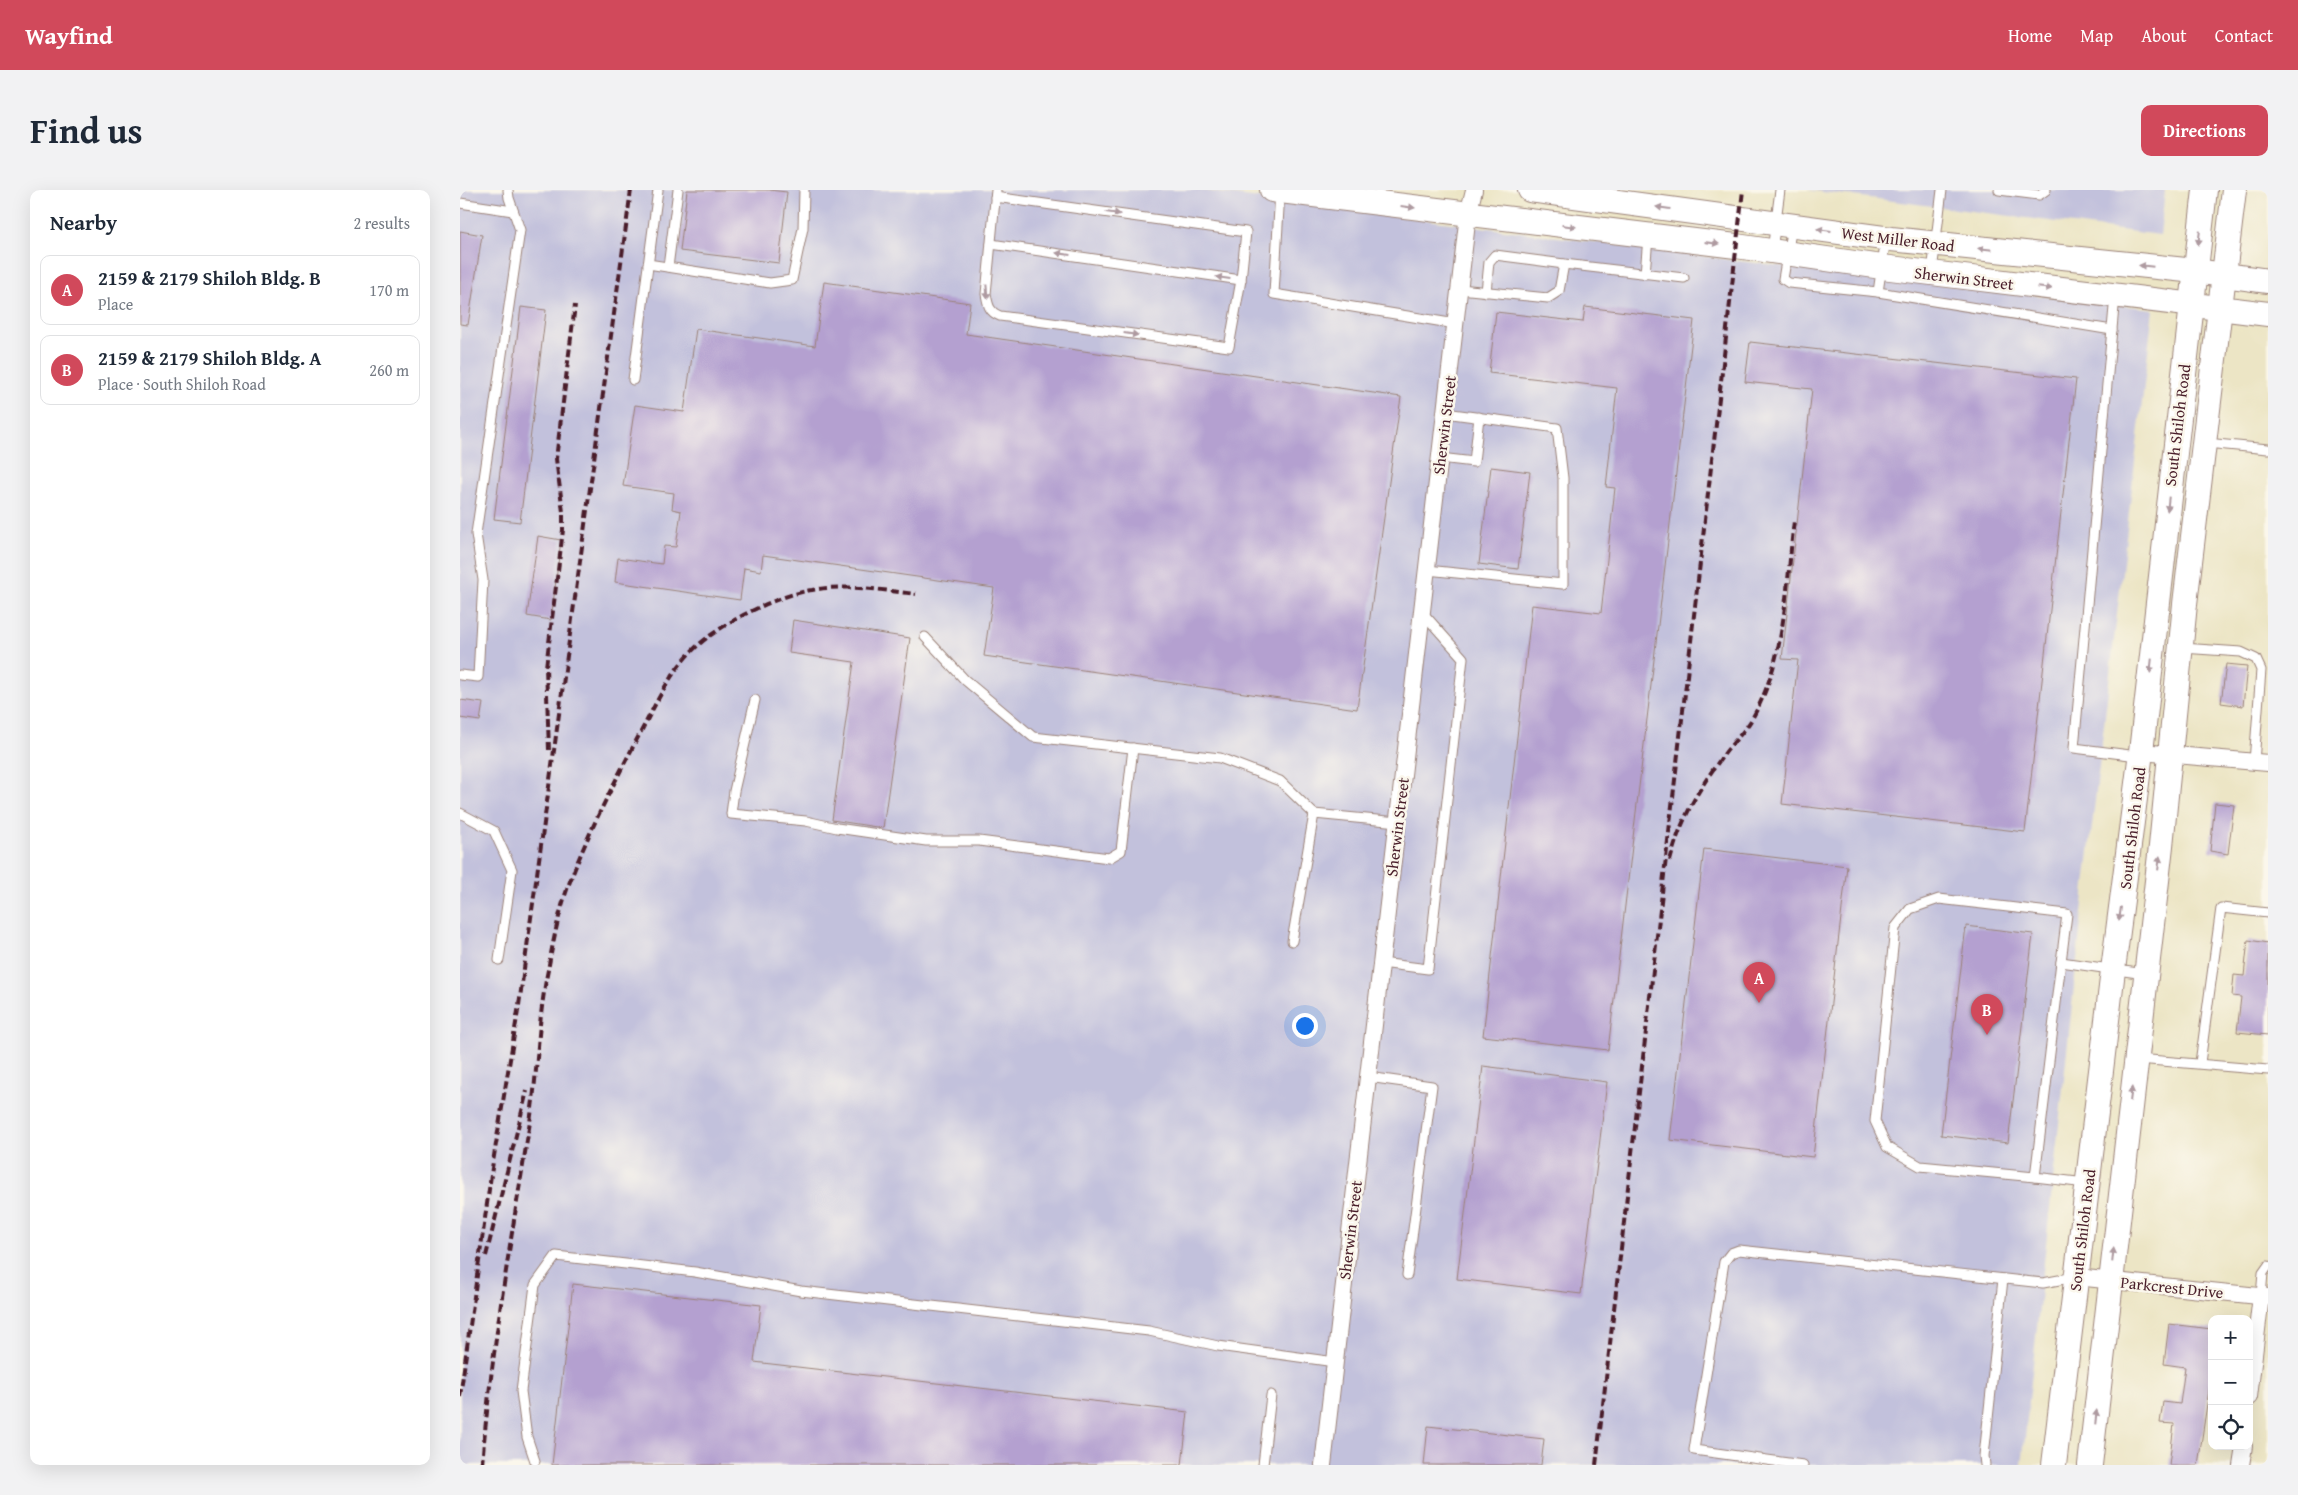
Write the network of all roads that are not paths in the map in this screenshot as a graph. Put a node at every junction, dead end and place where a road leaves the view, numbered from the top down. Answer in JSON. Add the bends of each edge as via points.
{"nodes":[{"id":1,"x":508,"y":190,"type":"edge"},
{"id":2,"x":658,"y":190,"type":"edge"},
{"id":3,"x":678,"y":190,"type":"edge"},
{"id":4,"x":804,"y":190,"type":"edge"},
{"id":5,"x":1276,"y":190,"type":"edge"},
{"id":6,"x":1474,"y":190,"type":"edge"},
{"id":7,"x":1530,"y":190,"type":"edge"},
{"id":8,"x":1780,"y":190,"type":"edge"},
{"id":9,"x":1942,"y":190,"type":"edge"},
{"id":10,"x":1999,"y":190,"type":"edge"},
{"id":11,"x":2046,"y":190,"type":"edge"},
{"id":12,"x":2204,"y":190,"type":"edge"},
{"id":13,"x":2234,"y":190,"type":"edge"},
{"id":14,"x":996,"y":193,"type":"edge"},
{"id":15,"x":460,"y":203,"type":"edge"},
{"id":16,"x":513,"y":211,"type":"junction"},
{"id":17,"x":1468,"y":214,"type":"junction"},
{"id":18,"x":1784,"y":225,"type":"junction"},
{"id":19,"x":1648,"y":236,"type":"junction"},
{"id":20,"x":1886,"y":238,"type":"junction"},
{"id":21,"x":991,"y":244,"type":"junction"},
{"id":22,"x":1935,"y":244,"type":"junction"},
{"id":23,"x":1780,"y":252,"type":"junction"},
{"id":24,"x":648,"y":264,"type":"junction"},
{"id":25,"x":1564,"y":264,"type":"junction"},
{"id":26,"x":668,"y":267,"type":"junction"},
{"id":27,"x":1882,"y":268,"type":"junction"},
{"id":28,"x":2195,"y":271,"type":"junction"},
{"id":29,"x":1645,"y":274,"type":"junction"},
{"id":30,"x":1932,"y":274,"type":"junction"},
{"id":31,"x":2223,"y":275,"type":"junction"},
{"id":32,"x":1684,"y":278,"type":"dead end"},
{"id":33,"x":1241,"y":280,"type":"junction"},
{"id":34,"x":2268,"y":281,"type":"edge"},
{"id":35,"x":1460,"y":289,"type":"junction"},
{"id":36,"x":1486,"y":292,"type":"junction"},
{"id":37,"x":1878,"y":292,"type":"junction"},
{"id":38,"x":2115,"y":296,"type":"junction"},
{"id":39,"x":2192,"y":304,"type":"junction"},
{"id":40,"x":2221,"y":308,"type":"junction"},
{"id":41,"x":2268,"y":314,"type":"edge"},
{"id":42,"x":1456,"y":324,"type":"junction"},
{"id":43,"x":2112,"y":330,"type":"junction"},
{"id":44,"x":633,"y":380,"type":"dead end"},
{"id":45,"x":1445,"y":413,"type":"junction"},
{"id":46,"x":1479,"y":417,"type":"junction"},
{"id":47,"x":2204,"y":443,"type":"junction"},
{"id":48,"x":2268,"y":449,"type":"edge"},
{"id":49,"x":1440,"y":458,"type":"junction"},
{"id":50,"x":1427,"y":570,"type":"junction"},
{"id":51,"x":1422,"y":612,"type":"junction"},
{"id":52,"x":925,"y":636,"type":"dead end"},
{"id":53,"x":2180,"y":648,"type":"junction"},
{"id":54,"x":460,"y":675,"type":"edge"},
{"id":55,"x":755,"y":700,"type":"dead end"},
{"id":56,"x":1133,"y":748,"type":"junction"},
{"id":57,"x":2141,"y":754,"type":"junction"},
{"id":58,"x":2169,"y":754,"type":"junction"},
{"id":59,"x":2261,"y":762,"type":"edge"},
{"id":60,"x":460,"y":813,"type":"edge"},
{"id":61,"x":1314,"y":814,"type":"junction"},
{"id":62,"x":1398,"y":822,"type":"junction"},
{"id":63,"x":2268,"y":913,"type":"edge"},
{"id":64,"x":1292,"y":941,"type":"dead end"},
{"id":65,"x":499,"y":960,"type":"dead end"},
{"id":66,"x":2062,"y":962,"type":"junction"},
{"id":67,"x":1382,"y":963,"type":"junction"},
{"id":68,"x":2113,"y":970,"type":"junction"},
{"id":69,"x":2145,"y":974,"type":"junction"},
{"id":70,"x":2135,"y":1058,"type":"junction"},
{"id":71,"x":2200,"y":1063,"type":"junction"},
{"id":72,"x":2268,"y":1070,"type":"edge"},
{"id":73,"x":1368,"y":1077,"type":"junction"},
{"id":74,"x":2035,"y":1177,"type":"junction"},
{"id":75,"x":2087,"y":1183,"type":"junction"},
{"id":76,"x":2268,"y":1266,"type":"edge"},
{"id":77,"x":1408,"y":1275,"type":"dead end"},
{"id":78,"x":2076,"y":1277,"type":"junction"},
{"id":79,"x":2003,"y":1279,"type":"junction"},
{"id":80,"x":2111,"y":1281,"type":"junction"},
{"id":81,"x":2264,"y":1296,"type":"edge"},
{"id":82,"x":1335,"y":1362,"type":"junction"},
{"id":83,"x":2253,"y":1370,"type":"edge"},
{"id":84,"x":1271,"y":1395,"type":"dead end"},
{"id":85,"x":2243,"y":1450,"type":"edge"},
{"id":86,"x":535,"y":1461,"type":"dead end"},
{"id":87,"x":1263,"y":1465,"type":"edge"},
{"id":88,"x":1323,"y":1465,"type":"edge"},
{"id":89,"x":1803,"y":1465,"type":"edge"},
{"id":90,"x":1985,"y":1465,"type":"edge"},
{"id":91,"x":2054,"y":1465,"type":"edge"},
{"id":92,"x":2090,"y":1465,"type":"edge"},
{"id":93,"x":2241,"y":1465,"type":"edge"}],
"edges":[{"from":1,"to":16,"type":"lane"},
{"from":2,"to":24,"type":"lane"},
{"from":3,"to":26,"type":"lane"},
{"from":4,"to":26,"type":"lane","via":[[803,228],[792,280],[770,283]]},
{"from":5,"to":17,"type":"main road","one_way":true},
{"from":5,"to":42,"type":"lane","via":[[1274,294]]},
{"from":6,"to":17,"type":"street","name":"Sherwin Street"},
{"from":18,"to":7,"type":"main road","name":"West Miller Road","one_way":true},
{"from":8,"to":18,"type":"lane"},
{"from":9,"to":22,"type":"lane"},
{"from":10,"to":11,"type":"lane","via":[[2039,195]]},
{"from":12,"to":28,"type":"main road","name":"South Shiloh Road","one_way":true},
{"from":13,"to":31,"type":"main road","name":"South Shiloh Road"},
{"from":14,"to":21,"type":"lane"},
{"from":14,"to":33,"type":"lane","one_way":true,"via":[[1246,232]]},
{"from":15,"to":16,"type":"lane"},
{"from":16,"to":54,"type":"lane","via":[[520,230],[517,261],[476,534],[482,580],[478,678]]},
{"from":17,"to":19,"type":"main road","one_way":true},
{"from":17,"to":35,"type":"street","name":"Sherwin Street"},
{"from":20,"to":18,"type":"main road","name":"West Miller Road","one_way":true},
{"from":18,"to":23,"type":"lane"},
{"from":18,"to":23,"type":"lane"},
{"from":19,"to":23,"type":"main road","name":"Sherwin Street","one_way":true},
{"from":19,"to":29,"type":"lane"},
{"from":20,"to":22,"type":"main road","name":"West Miller Road"},
{"from":20,"to":27,"type":"lane"},
{"from":33,"to":21,"type":"lane","one_way":true},
{"from":21,"to":33,"type":"lane","one_way":true,"via":[[986,294],[989,308],[1000,316],[1229,347]]},
{"from":28,"to":22,"type":"main road","name":"West Miller Road","one_way":true},
{"from":22,"to":30,"type":"lane"},
{"from":23,"to":27,"type":"main road","name":"Sherwin Street"},
{"from":23,"to":37,"type":"lane","via":[[1783,279],[1788,283]]},
{"from":24,"to":26,"type":"lane"},
{"from":24,"to":44,"type":"lane"},
{"from":25,"to":29,"type":"lane"},
{"from":25,"to":36,"type":"lane","via":[[1560,291],[1548,298]]},
{"from":25,"to":36,"type":"lane","via":[[1495,255],[1489,262]]},
{"from":27,"to":30,"type":"main road","name":"Sherwin Street"},
{"from":27,"to":37,"type":"lane"},
{"from":28,"to":31,"type":"main road","name":"West Miller Road"},
{"from":28,"to":39,"type":"main road","name":"South Shiloh Road"},
{"from":29,"to":32,"type":"lane"},
{"from":30,"to":38,"type":"main road","name":"Sherwin Street","one_way":true},
{"from":31,"to":34,"type":"main road","name":"West Miller Road"},
{"from":31,"to":40,"type":"main road","name":"South Shiloh Road"},
{"from":35,"to":36,"type":"lane"},
{"from":35,"to":42,"type":"street","name":"Sherwin Street"},
{"from":37,"to":43,"type":"lane"},
{"from":38,"to":39,"type":"main road","name":"Sherwin Street"},
{"from":38,"to":43,"type":"lane"},
{"from":39,"to":40,"type":"main road"},
{"from":39,"to":57,"type":"main road","name":"South Shiloh Road","one_way":true},
{"from":40,"to":41,"type":"main road"},
{"from":40,"to":47,"type":"main road","name":"South Shiloh Road"},
{"from":42,"to":45,"type":"street","name":"Sherwin Street"},
{"from":43,"to":57,"type":"lane","via":[[2074,748]]},
{"from":45,"to":46,"type":"lane"},
{"from":45,"to":49,"type":"street","name":"Sherwin Street"},
{"from":46,"to":49,"type":"lane","via":[[1474,462]]},
{"from":46,"to":50,"type":"lane","via":[[1557,428],[1563,478],[1563,584]]},
{"from":47,"to":48,"type":"lane"},
{"from":47,"to":53,"type":"main road","name":"South Shiloh Road"},
{"from":49,"to":50,"type":"street","name":"Sherwin Street"},
{"from":50,"to":51,"type":"street","name":"Sherwin Street"},
{"from":51,"to":62,"type":"street","name":"Sherwin Street"},
{"from":51,"to":67,"type":"lane","via":[[1462,658],[1428,969]]},
{"from":52,"to":56,"type":"lane","via":[[965,680],[1033,737]]},
{"from":53,"to":58,"type":"main road","name":"South Shiloh Road"},
{"from":53,"to":59,"type":"lane","via":[[2241,652],[2256,659],[2261,670]]},
{"from":55,"to":56,"type":"lane","via":[[731,814],[806,821],[926,841],[979,841],[1109,858],[1121,851]]},
{"from":56,"to":61,"type":"lane","via":[[1220,758],[1280,781]]},
{"from":57,"to":58,"type":"street"},
{"from":57,"to":68,"type":"main road","name":"South Shiloh Road","one_way":true},
{"from":58,"to":59,"type":"street"},
{"from":69,"to":58,"type":"main road","name":"South Shiloh Road","one_way":true},
{"from":60,"to":65,"type":"lane","via":[[494,831],[512,870]]},
{"from":61,"to":62,"type":"lane"},
{"from":61,"to":64,"type":"lane"},
{"from":62,"to":67,"type":"street","name":"Sherwin Street"},
{"from":63,"to":71,"type":"lane","via":[[2220,908]]},
{"from":66,"to":68,"type":"lane"},
{"from":66,"to":74,"type":"lane"},
{"from":66,"to":74,"type":"lane","via":[[2067,914],[1939,899],[1910,910],[1895,928],[1875,1120],[1887,1147],[1920,1166]]},
{"from":67,"to":73,"type":"street","name":"Sherwin Street"},
{"from":68,"to":69,"type":"lane"},
{"from":68,"to":75,"type":"main road","name":"South Shiloh Road"},
{"from":69,"to":70,"type":"main road","name":"South Shiloh Road"},
{"from":70,"to":71,"type":"lane"},
{"from":80,"to":70,"type":"main road","name":"South Shiloh Road","one_way":true},
{"from":71,"to":72,"type":"lane"},
{"from":73,"to":77,"type":"lane","via":[[1432,1086]]},
{"from":73,"to":82,"type":"street","name":"Sherwin Street"},
{"from":74,"to":75,"type":"lane"},
{"from":75,"to":78,"type":"main road","name":"South Shiloh Road"},
{"from":76,"to":81,"type":"lane","via":[[2263,1272]]},
{"from":78,"to":79,"type":"lane","via":[[2043,1283]]},
{"from":78,"to":80,"type":"street","name":"Parkcrest Drive"},
{"from":78,"to":91,"type":"main road","name":"South Shiloh Road"},
{"from":79,"to":89,"type":"lane","via":[[1740,1250],[1731,1253],[1724,1262],[1694,1450]]},
{"from":79,"to":90,"type":"lane"},
{"from":80,"to":81,"type":"street","name":"Parkcrest Drive"},
{"from":92,"to":80,"type":"main road","name":"South Shiloh Road","one_way":true},
{"from":81,"to":83,"type":"street"},
{"from":82,"to":86,"type":"lane","via":[[1218,1346],[1149,1331],[801,1290],[694,1272],[556,1256],[535,1285],[521,1391],[526,1437]]},
{"from":82,"to":88,"type":"street","name":"Sherwin Street"},
{"from":84,"to":87,"type":"lane"},
{"from":85,"to":93,"type":"street"}]}
